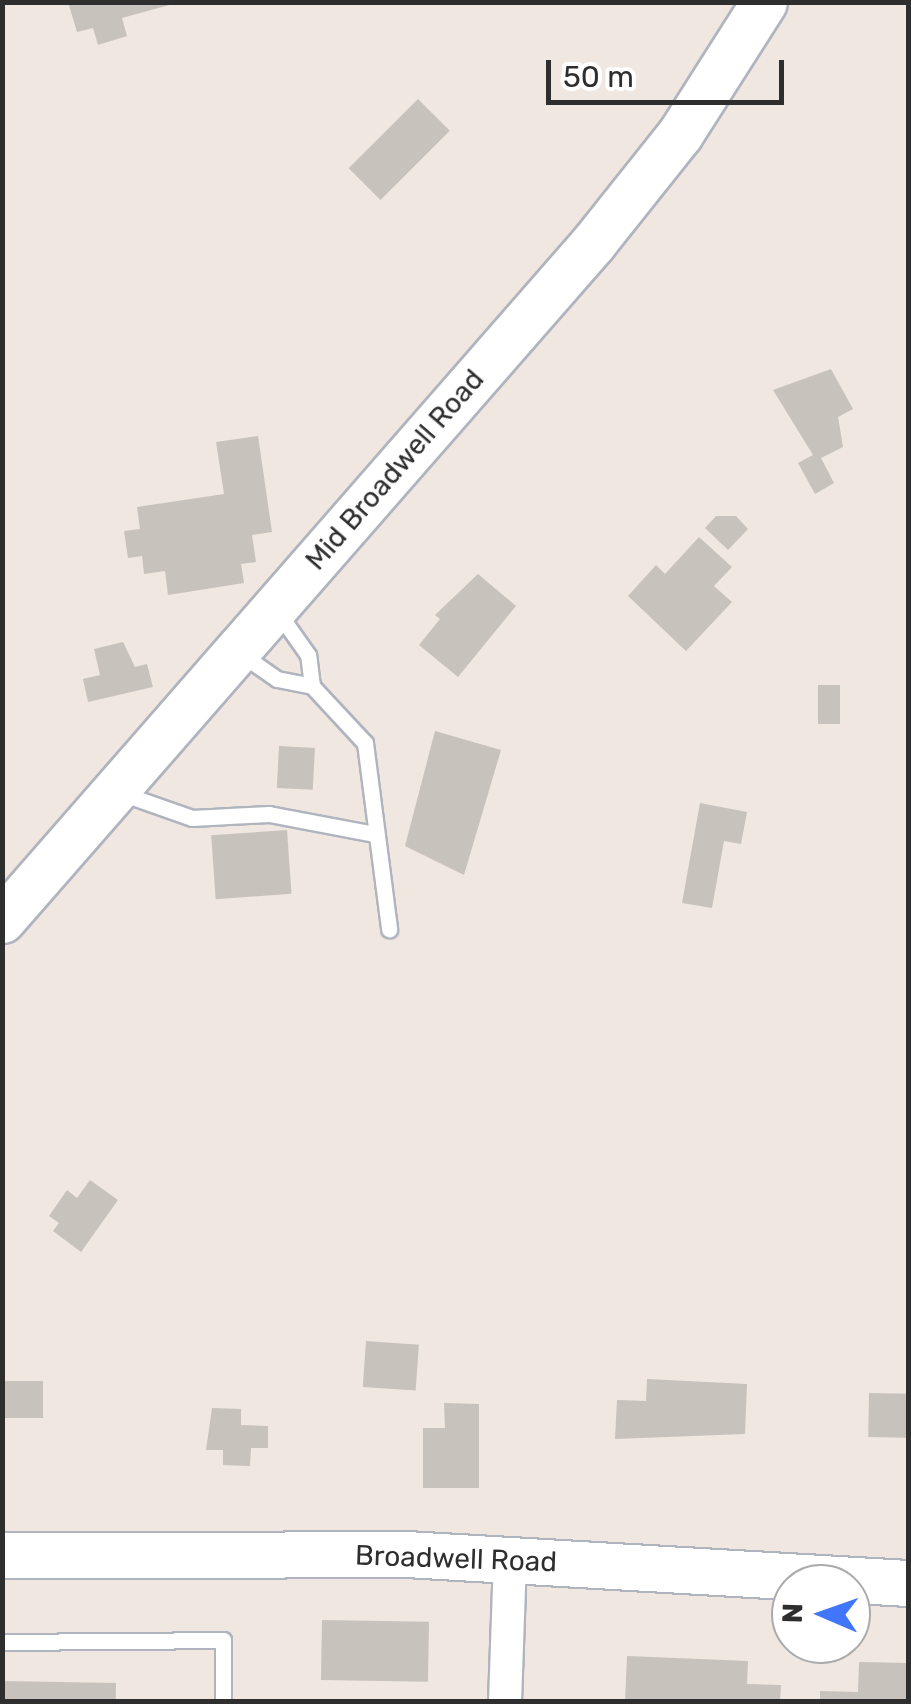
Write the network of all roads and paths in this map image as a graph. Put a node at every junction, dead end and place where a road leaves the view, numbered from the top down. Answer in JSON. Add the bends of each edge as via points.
{"nodes":[{"id":1,"x":764,"y":2,"type":"edge"},
{"id":2,"x":275,"y":608,"type":"junction"},
{"id":3,"x":237,"y":651,"type":"junction"},
{"id":4,"x":312,"y":686,"type":"junction"},
{"id":5,"x":116,"y":790,"type":"junction"},
{"id":6,"x":375,"y":834,"type":"junction"},
{"id":7,"x":2,"y":920,"type":"edge"},
{"id":8,"x":389,"y":930,"type":"dead end"},
{"id":9,"x":2,"y":1555,"type":"edge"},
{"id":10,"x":510,"y":1560,"type":"junction"},
{"id":11,"x":908,"y":1584,"type":"edge"},
{"id":12,"x":2,"y":1642,"type":"edge"},
{"id":13,"x":223,"y":1702,"type":"edge"},
{"id":14,"x":505,"y":1702,"type":"edge"}],
"edges":[{"from":1,"to":2,"type":"street","name":"Mid Broadwell Road","via":[[680,134],[594,242]]},
{"from":2,"to":3,"type":"street","name":"Mid Broadwell Road"},
{"from":2,"to":4,"type":"lane","via":[[308,654]]},
{"from":3,"to":4,"type":"lane","via":[[277,678]]},
{"from":3,"to":5,"type":"street","name":"Mid Broadwell Road"},
{"from":4,"to":6,"type":"lane","via":[[365,743]]},
{"from":5,"to":6,"type":"lane","via":[[192,818],[268,814]]},
{"from":5,"to":7,"type":"street","name":"Mid Broadwell Road"},
{"from":6,"to":8,"type":"lane"},
{"from":9,"to":10,"type":"street","name":"Broadwell Road"},
{"from":10,"to":11,"type":"street","name":"Broadwell Road"},
{"from":10,"to":14,"type":"street"},
{"from":12,"to":13,"type":"lane","via":[[223,1640]]}]}
